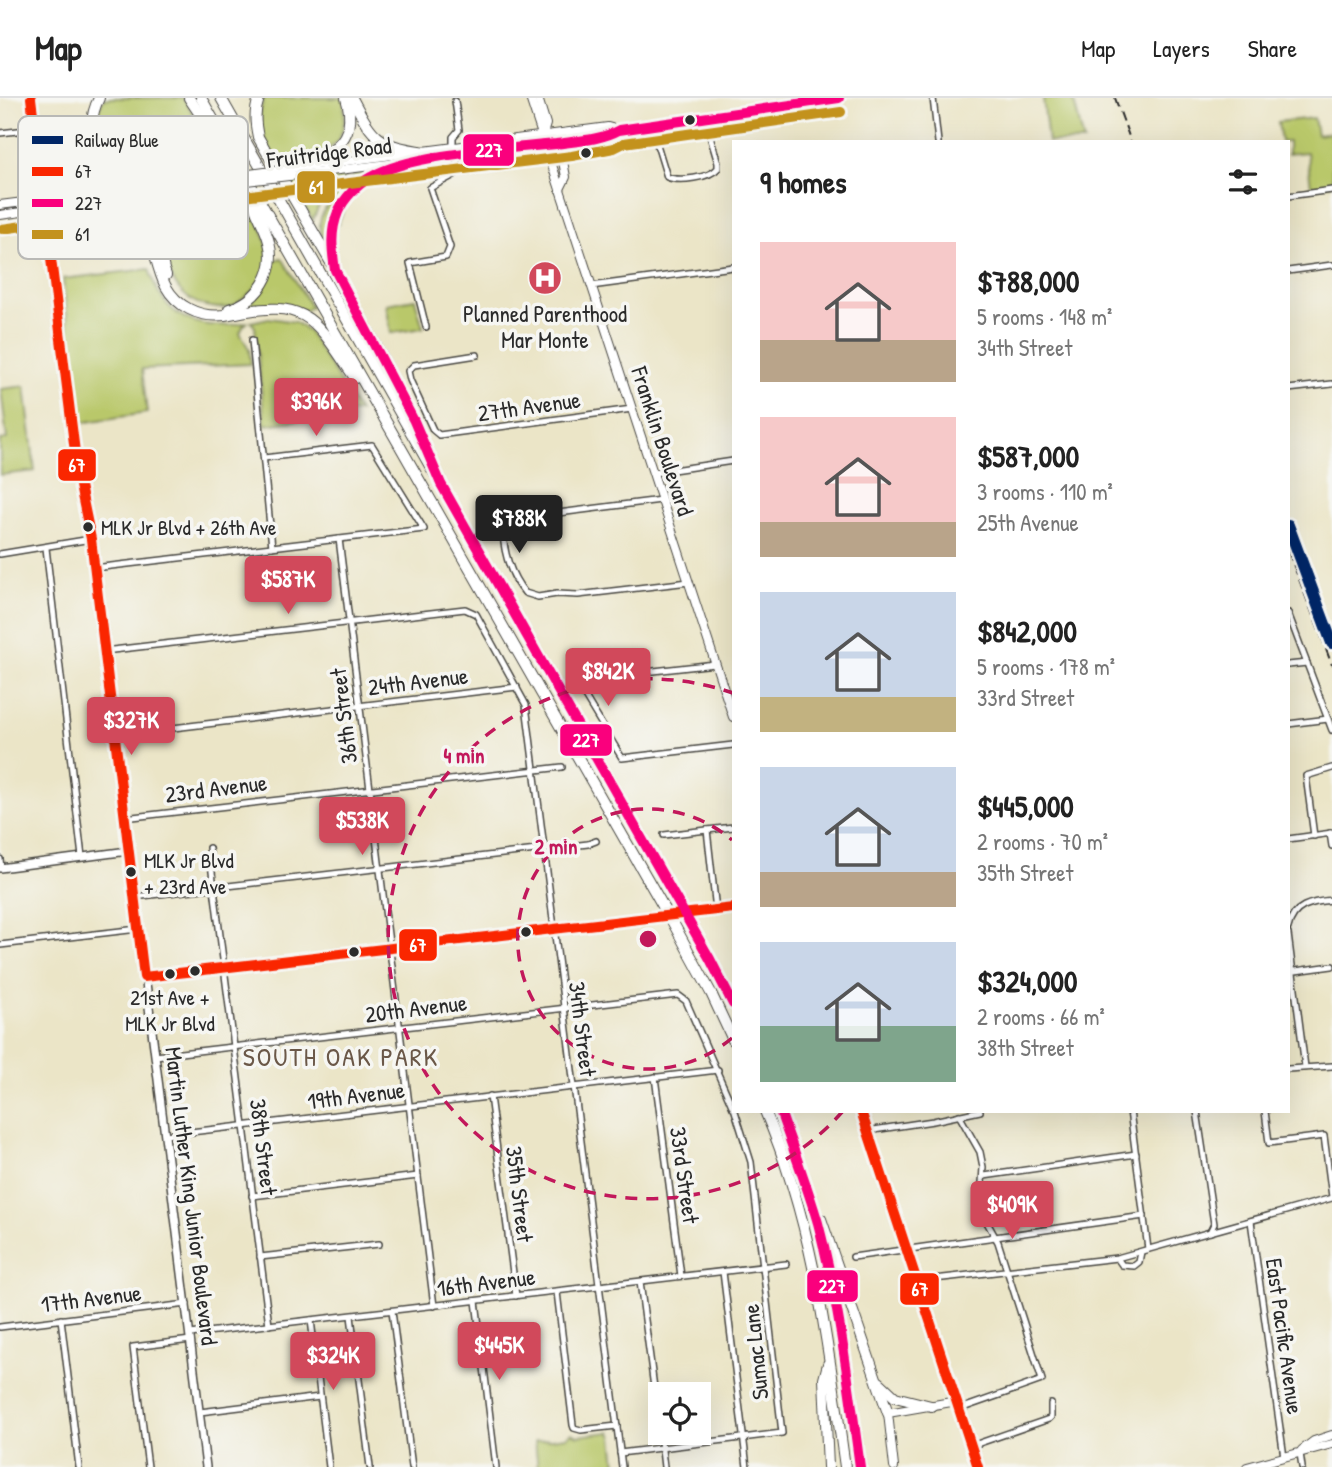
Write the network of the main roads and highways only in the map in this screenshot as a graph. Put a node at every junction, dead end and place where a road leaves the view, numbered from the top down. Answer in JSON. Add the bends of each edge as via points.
{"nodes":[{"id":1,"x":99,"y":98,"type":"edge"},
{"id":2,"x":189,"y":98,"type":"edge"},
{"id":3,"x":201,"y":98,"type":"edge"},
{"id":4,"x":221,"y":98,"type":"edge"},
{"id":5,"x":259,"y":98,"type":"edge"},
{"id":6,"x":346,"y":98,"type":"edge"},
{"id":7,"x":352,"y":98,"type":"edge"},
{"id":8,"x":529,"y":98,"type":"edge"},
{"id":9,"x":537,"y":98,"type":"edge"},
{"id":10,"x":839,"y":98,"type":"edge"},
{"id":11,"x":92,"y":116,"type":"edge"},
{"id":12,"x":201,"y":116,"type":"edge"},
{"id":13,"x":211,"y":116,"type":"edge"},
{"id":14,"x":231,"y":116,"type":"edge"},
{"id":15,"x":620,"y":130,"type":"junction"},
{"id":16,"x":520,"y":140,"type":"junction"},
{"id":17,"x":544,"y":141,"type":"junction"},
{"id":18,"x":570,"y":142,"type":"junction"},
{"id":19,"x":248,"y":145,"type":"edge"},
{"id":20,"x":455,"y":152,"type":"junction"},
{"id":21,"x":427,"y":156,"type":"junction"},
{"id":22,"x":288,"y":173,"type":"junction"},
{"id":23,"x":248,"y":178,"type":"edge"},
{"id":24,"x":248,"y":182,"type":"edge"},
{"id":25,"x":251,"y":187,"type":"junction"},
{"id":26,"x":560,"y":189,"type":"junction"},
{"id":27,"x":18,"y":202,"type":"edge"},
{"id":28,"x":0,"y":205,"type":"edge"},
{"id":29,"x":18,"y":213,"type":"edge"},
{"id":30,"x":0,"y":215,"type":"edge"},
{"id":31,"x":155,"y":259,"type":"edge"},
{"id":32,"x":164,"y":259,"type":"edge"},
{"id":33,"x":335,"y":270,"type":"junction"},
{"id":34,"x":388,"y":426,"type":"junction"},
{"id":35,"x":441,"y":484,"type":"junction"},
{"id":36,"x":732,"y":714,"type":"edge"},
{"id":37,"x":732,"y":1002,"type":"edge"},
{"id":38,"x":732,"y":1038,"type":"edge"},
{"id":39,"x":766,"y":1113,"type":"edge"},
{"id":40,"x":781,"y":1113,"type":"edge"},
{"id":41,"x":861,"y":1113,"type":"edge"},
{"id":42,"x":809,"y":1192,"type":"junction"},
{"id":43,"x":830,"y":1356,"type":"junction"},
{"id":44,"x":874,"y":1378,"type":"junction"},
{"id":45,"x":958,"y":1405,"type":"junction"},
{"id":46,"x":931,"y":1406,"type":"junction"},
{"id":47,"x":888,"y":1413,"type":"junction"},
{"id":48,"x":1332,"y":1435,"type":"edge"},
{"id":49,"x":1332,"y":1444,"type":"edge"},
{"id":50,"x":1300,"y":1452,"type":"junction"},
{"id":51,"x":828,"y":1467,"type":"edge"},
{"id":52,"x":845,"y":1467,"type":"edge"},
{"id":53,"x":860,"y":1467,"type":"edge"},
{"id":54,"x":894,"y":1467,"type":"edge"},
{"id":55,"x":978,"y":1467,"type":"edge"},
{"id":56,"x":1247,"y":1467,"type":"edge"}],
"edges":[{"from":1,"to":11,"type":"highway"},
{"from":2,"to":12,"type":"highway"},
{"from":3,"to":13,"type":"highway"},
{"from":4,"to":14,"type":"highway"},
{"from":5,"to":33,"type":"highway","via":[[254,123],[258,137]]},
{"from":6,"to":22,"type":"highway","via":[[349,122],[338,146]]},
{"from":7,"to":21,"type":"highway","via":[[376,137]]},
{"from":8,"to":16,"type":"main road","via":[[531,129]]},
{"from":8,"to":17,"type":"main road","name":"Franklin Boulevard"},
{"from":9,"to":17,"type":"main road","name":"Franklin Boulevard","via":[[546,124]]},
{"from":10,"to":15,"type":"main road","name":"Fruitridge Road"},
{"from":15,"to":17,"type":"main road","name":"Fruitridge Road","via":[[608,127]]},
{"from":15,"to":18,"type":"main road","name":"Fruitridge Road"},
{"from":16,"to":17,"type":"main road","name":"Fruitridge Road"},
{"from":16,"to":20,"type":"main road","name":"Fruitridge Road"},
{"from":17,"to":18,"type":"main road","name":"Fruitridge Road"},
{"from":17,"to":20,"type":"main road","name":"Fruitridge Road"},
{"from":17,"to":26,"type":"main road","name":"Franklin Boulevard"},
{"from":18,"to":26,"type":"main road","via":[[562,156],[566,177]]},
{"from":19,"to":35,"type":"highway"},
{"from":20,"to":21,"type":"main road","name":"Fruitridge Road"},
{"from":21,"to":22,"type":"main road","name":"Fruitridge Road"},
{"from":21,"to":33,"type":"highway","via":[[372,176],[347,198],[333,228]]},
{"from":22,"to":23,"type":"main road","name":"Fruitridge Road","bridge":true},
{"from":24,"to":25,"type":"highway"},
{"from":25,"to":32,"type":"highway","via":[[253,208],[269,242],[270,270],[246,302],[225,310],[194,305],[171,285]]},
{"from":25,"to":34,"type":"highway"},
{"from":26,"to":36,"type":"main road","name":"Franklin Boulevard"},
{"from":27,"to":28,"type":"main road","name":"Fruitridge Road"},
{"from":29,"to":30,"type":"main road","name":"Fruitridge Road"},
{"from":31,"to":34,"type":"highway","via":[[165,287],[189,309],[221,316],[281,307],[309,318]]},
{"from":33,"to":35,"type":"highway","via":[[414,421]]},
{"from":34,"to":38,"type":"highway","bridge":true,"via":[[671,919]]},
{"from":35,"to":37,"type":"highway","bridge":true},
{"from":39,"to":43,"type":"highway","via":[[810,1255]]},
{"from":40,"to":42,"type":"highway"},
{"from":41,"to":45,"type":"main road"},
{"from":42,"to":44,"type":"highway"},
{"from":42,"to":53,"type":"highway","via":[[831,1281]]},
{"from":43,"to":51,"type":"highway","via":[[824,1379]]},
{"from":43,"to":52,"type":"highway"},
{"from":44,"to":46,"type":"highway","via":[[895,1396]]},
{"from":44,"to":47,"type":"highway"},
{"from":45,"to":46,"type":"main road"},
{"from":45,"to":55,"type":"main road"},
{"from":46,"to":47,"type":"main road"},
{"from":47,"to":54,"type":"main road"},
{"from":48,"to":50,"type":"main road"},
{"from":49,"to":50,"type":"main road"},
{"from":50,"to":56,"type":"main road"}]}
